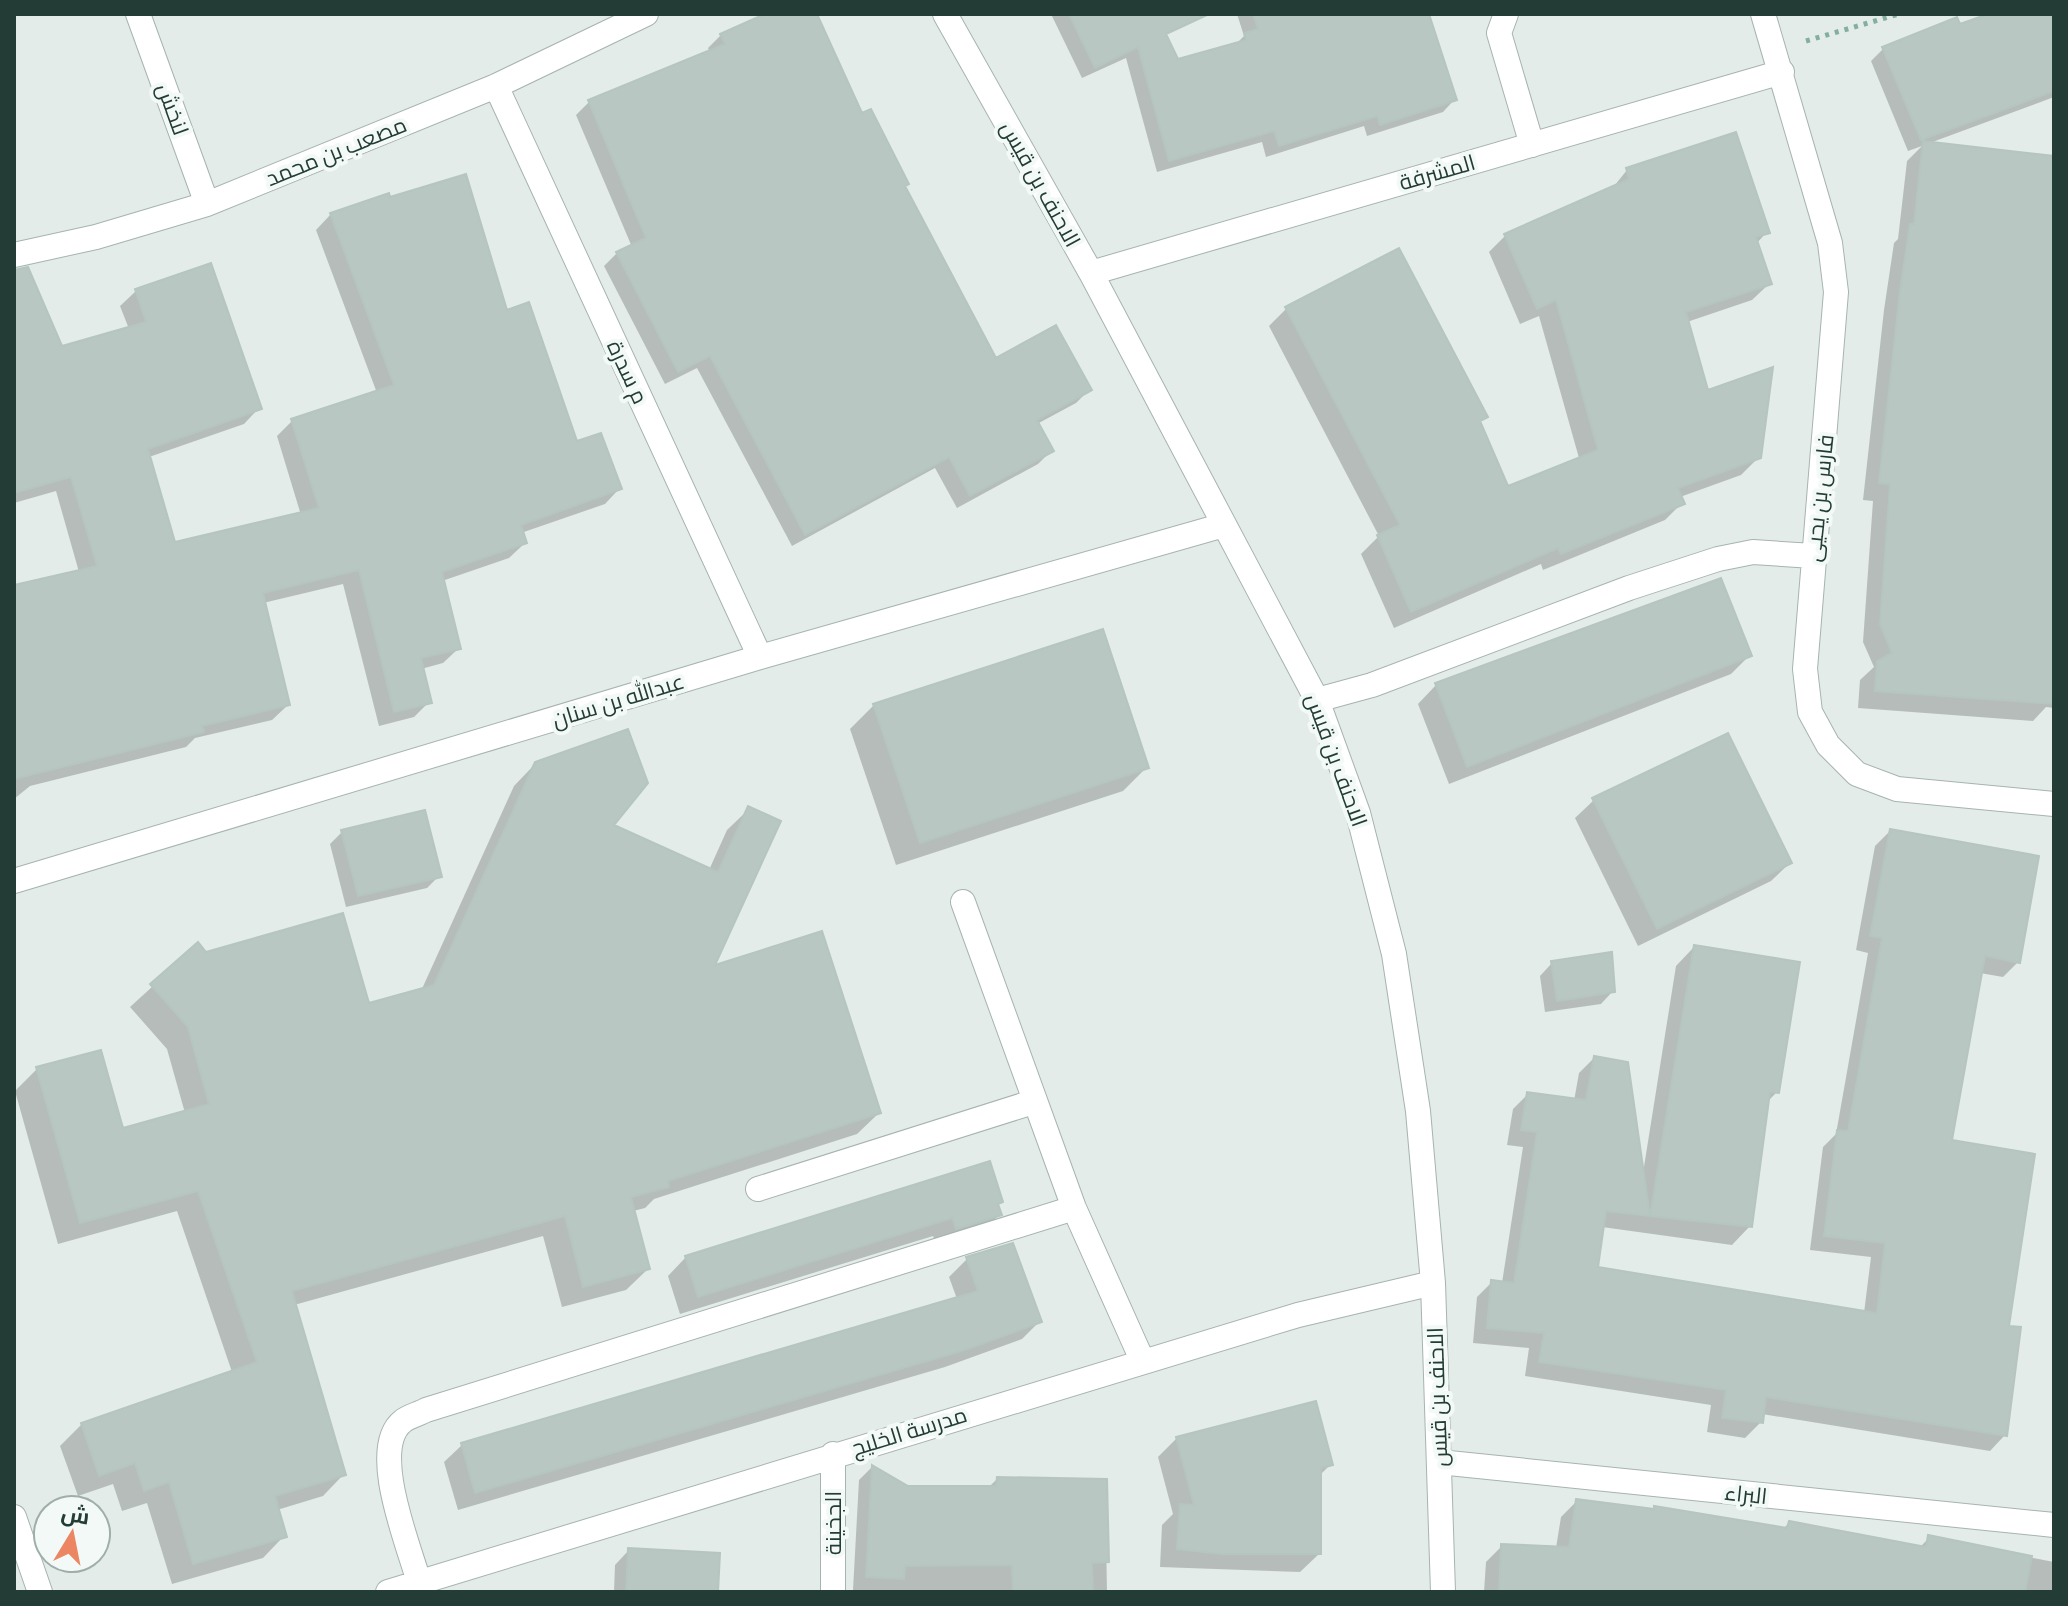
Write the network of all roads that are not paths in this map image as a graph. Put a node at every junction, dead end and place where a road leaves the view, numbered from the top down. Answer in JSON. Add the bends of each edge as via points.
{"nodes":[{"id":1,"x":138,"y":14,"type":"edge"},
{"id":2,"x":646,"y":14,"type":"edge"},
{"id":3,"x":945,"y":14,"type":"edge"},
{"id":4,"x":1506,"y":14,"type":"edge"},
{"id":5,"x":1763,"y":14,"type":"edge"},
{"id":6,"x":1778,"y":61,"type":"junction"},
{"id":7,"x":496,"y":86,"type":"junction"},
{"id":8,"x":1532,"y":145,"type":"junction"},
{"id":9,"x":207,"y":204,"type":"junction"},
{"id":10,"x":14,"y":255,"type":"edge"},
{"id":11,"x":1091,"y":273,"type":"junction"},
{"id":12,"x":1224,"y":525,"type":"junction"},
{"id":13,"x":1813,"y":556,"type":"junction"},
{"id":14,"x":760,"y":657,"type":"junction"},
{"id":15,"x":1317,"y":700,"type":"junction"},
{"id":16,"x":2054,"y":804,"type":"edge"},
{"id":17,"x":14,"y":881,"type":"edge"},
{"id":18,"x":963,"y":902,"type":"dead end"},
{"id":19,"x":1033,"y":1102,"type":"junction"},
{"id":20,"x":758,"y":1189,"type":"dead end"},
{"id":21,"x":1074,"y":1208,"type":"junction"},
{"id":22,"x":1433,"y":1283,"type":"junction"},
{"id":23,"x":1143,"y":1362,"type":"junction"},
{"id":24,"x":833,"y":1454,"type":"junction"},
{"id":25,"x":1439,"y":1462,"type":"junction"},
{"id":26,"x":14,"y":1517,"type":"edge"},
{"id":27,"x":2054,"y":1525,"type":"edge"},
{"id":28,"x":419,"y":1582,"type":"junction"},
{"id":29,"x":40,"y":1592,"type":"edge"},
{"id":30,"x":388,"y":1592,"type":"edge"},
{"id":31,"x":833,"y":1592,"type":"edge"},
{"id":32,"x":1443,"y":1592,"type":"edge"}],
"edges":[{"from":1,"to":9,"type":"street","name":"لنخش"},
{"from":2,"to":7,"type":"street","name":"مصعب بن محمد"},
{"from":3,"to":11,"type":"street","name":"الاحنف بن قيس"},
{"from":4,"to":8,"type":"street","via":[[1499,33]]},
{"from":5,"to":6,"type":"street","name":"فارس بن يحيى"},
{"from":6,"to":8,"type":"street","name":"المشرفة"},
{"from":6,"to":13,"type":"street","name":"فارس بن يحيى","via":[[1830,243],[1836,292]]},
{"from":7,"to":9,"type":"street","name":"مصعب بن محمد"},
{"from":7,"to":14,"type":"street","name":"م سدرة"},
{"from":8,"to":11,"type":"street","name":"المشرفة"},
{"from":9,"to":10,"type":"street","name":"مصعب بن محمد"},
{"from":11,"to":12,"type":"street","name":"الاحنف بن قيس"},
{"from":12,"to":14,"type":"street","name":"عبدالله بن سنان"},
{"from":12,"to":15,"type":"street","name":"الاحنف بن قيس"},
{"from":13,"to":15,"type":"street","via":[[1753,552],[1718,559],[1372,685]]},
{"from":13,"to":16,"type":"street","name":"فارس بن يحيى","via":[[1805,669],[1810,712],[1828,745],[1857,774],[1897,789]]},
{"from":14,"to":17,"type":"street","name":"عبدالله بن سنان"},
{"from":15,"to":22,"type":"street","name":"الاحنف بن قيس","via":[[1358,813],[1394,954],[1418,1111]]},
{"from":18,"to":19,"type":"street"},
{"from":19,"to":20,"type":"street"},
{"from":19,"to":21,"type":"street"},
{"from":21,"to":23,"type":"street"},
{"from":21,"to":28,"type":"street","via":[[401,1422],[388,1447],[388,1472]]},
{"from":22,"to":23,"type":"street","name":"مدرسة الخليج","via":[[1298,1315]]},
{"from":22,"to":25,"type":"street","name":"الاحنف بن قيس"},
{"from":23,"to":24,"type":"street","name":"مدرسة الخليج"},
{"from":24,"to":28,"type":"street","name":"مدرسة الخليج"},
{"from":24,"to":31,"type":"street","name":"الجخينة"},
{"from":25,"to":27,"type":"street","name":"البراء"},
{"from":25,"to":32,"type":"street","name":"الاحنف بن قيس"},
{"from":26,"to":29,"type":"street"},
{"from":28,"to":30,"type":"street","name":"مدرسة الخليج"}]}
